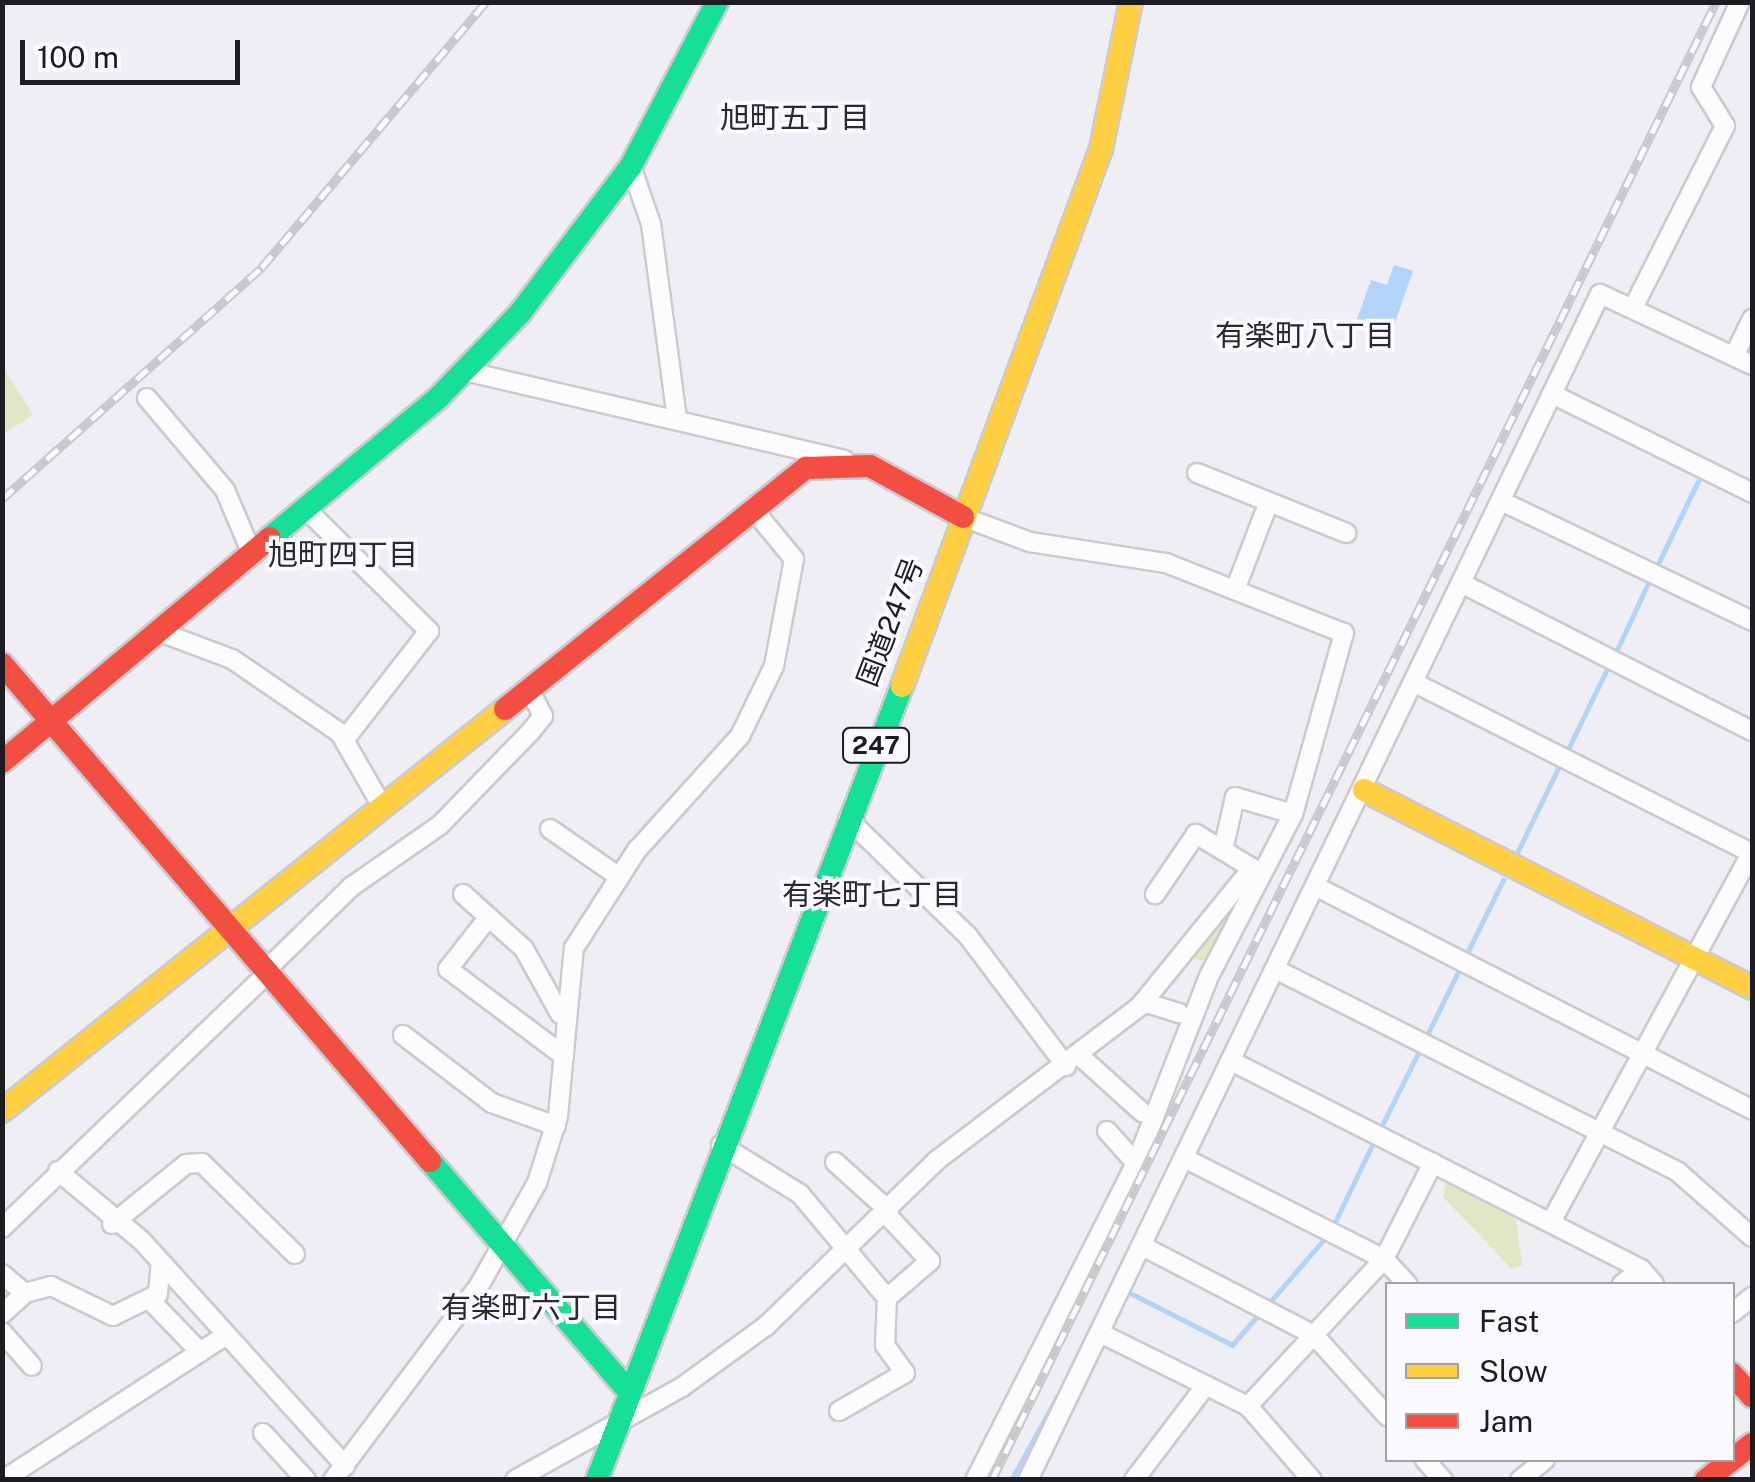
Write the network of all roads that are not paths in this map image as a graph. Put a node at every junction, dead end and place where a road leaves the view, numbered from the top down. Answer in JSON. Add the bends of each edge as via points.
{"nodes":[{"id":1,"x":717,"y":2,"type":"edge"},
{"id":2,"x":1130,"y":2,"type":"edge"},
{"id":3,"x":1740,"y":2,"type":"edge"},
{"id":4,"x":631,"y":166,"type":"junction"},
{"id":5,"x":1634,"y":306,"type":"junction"},
{"id":6,"x":1752,"y":319,"type":"edge"},
{"id":7,"x":1734,"y":356,"type":"junction"},
{"id":8,"x":1752,"y":365,"type":"edge"},
{"id":9,"x":466,"y":371,"type":"junction"},
{"id":10,"x":1552,"y":394,"type":"junction"},
{"id":11,"x":148,"y":398,"type":"dead end"},
{"id":12,"x":677,"y":420,"type":"junction"},
{"id":13,"x":846,"y":461,"type":"junction"},
{"id":14,"x":1197,"y":473,"type":"dead end"},
{"id":15,"x":1752,"y":493,"type":"edge"},
{"id":16,"x":1503,"y":502,"type":"junction"},
{"id":17,"x":1268,"y":504,"type":"junction"},
{"id":18,"x":753,"y":509,"type":"junction"},
{"id":19,"x":307,"y":510,"type":"junction"},
{"id":20,"x":963,"y":517,"type":"junction"},
{"id":21,"x":1346,"y":533,"type":"dead end"},
{"id":22,"x":252,"y":554,"type":"junction"},
{"id":23,"x":1463,"y":584,"type":"junction"},
{"id":24,"x":1234,"y":590,"type":"junction"},
{"id":25,"x":1752,"y":621,"type":"edge"},
{"id":26,"x":160,"y":632,"type":"junction"},
{"id":27,"x":2,"y":664,"type":"edge"},
{"id":28,"x":1415,"y":682,"type":"junction"},
{"id":29,"x":528,"y":689,"type":"junction"},
{"id":30,"x":52,"y":723,"type":"junction"},
{"id":31,"x":1752,"y":731,"type":"edge"},
{"id":32,"x":345,"y":739,"type":"junction"},
{"id":33,"x":2,"y":762,"type":"edge"},
{"id":34,"x":1364,"y":790,"type":"junction"},
{"id":35,"x":382,"y":806,"type":"junction"},
{"id":36,"x":1294,"y":814,"type":"junction"},
{"id":37,"x":848,"y":819,"type":"junction"},
{"id":38,"x":550,"y":829,"type":"dead end"},
{"id":39,"x":1223,"y":850,"type":"junction"},
{"id":40,"x":1752,"y":853,"type":"edge"},
{"id":41,"x":618,"y":876,"type":"junction"},
{"id":42,"x":1317,"y":887,"type":"junction"},
{"id":43,"x":463,"y":894,"type":"dead end"},
{"id":44,"x":1155,"y":894,"type":"dead end"},
{"id":45,"x":488,"y":918,"type":"junction"},
{"id":46,"x":230,"y":928,"type":"junction"},
{"id":47,"x":1694,"y":958,"type":"junction"},
{"id":48,"x":1176,"y":960,"type":"junction"},
{"id":49,"x":1277,"y":970,"type":"junction"},
{"id":50,"x":267,"y":972,"type":"junction"},
{"id":51,"x":1209,"y":976,"type":"junction"},
{"id":52,"x":1752,"y":988,"type":"edge"},
{"id":53,"x":1143,"y":1002,"type":"junction"},
{"id":54,"x":1179,"y":1014,"type":"dead end"},
{"id":55,"x":564,"y":1024,"type":"junction"},
{"id":56,"x":404,"y":1034,"type":"dead end"},
{"id":57,"x":1642,"y":1053,"type":"junction"},
{"id":58,"x":564,"y":1056,"type":"junction"},
{"id":59,"x":1073,"y":1061,"type":"junction"},
{"id":60,"x":1234,"y":1062,"type":"junction"},
{"id":61,"x":1752,"y":1110,"type":"edge"},
{"id":62,"x":2,"y":1111,"type":"edge"},
{"id":63,"x":1142,"y":1112,"type":"dead end"},
{"id":64,"x":556,"y":1126,"type":"junction"},
{"id":65,"x":1599,"y":1131,"type":"junction"},
{"id":66,"x":1107,"y":1132,"type":"dead end"},
{"id":67,"x":720,"y":1144,"type":"junction"},
{"id":68,"x":1186,"y":1159,"type":"junction"},
{"id":69,"x":835,"y":1162,"type":"dead end"},
{"id":70,"x":1136,"y":1163,"type":"junction"},
{"id":71,"x":1433,"y":1163,"type":"junction"},
{"id":72,"x":58,"y":1171,"type":"junction"},
{"id":73,"x":887,"y":1213,"type":"junction"},
{"id":74,"x":1552,"y":1222,"type":"junction"},
{"id":75,"x":112,"y":1224,"type":"junction"},
{"id":76,"x":2,"y":1228,"type":"edge"},
{"id":77,"x":1752,"y":1237,"type":"edge"},
{"id":78,"x":502,"y":1247,"type":"junction"},
{"id":79,"x":851,"y":1247,"type":"junction"},
{"id":80,"x":1144,"y":1247,"type":"junction"},
{"id":81,"x":295,"y":1254,"type":"dead end"},
{"id":82,"x":1384,"y":1259,"type":"junction"},
{"id":83,"x":161,"y":1262,"type":"junction"},
{"id":84,"x":1640,"y":1269,"type":"junction"},
{"id":85,"x":2,"y":1274,"type":"edge"},
{"id":86,"x":1405,"y":1282,"type":"edge"},
{"id":87,"x":1624,"y":1282,"type":"edge"},
{"id":88,"x":1652,"y":1282,"type":"edge"},
{"id":89,"x":25,"y":1293,"type":"junction"},
{"id":90,"x":887,"y":1298,"type":"junction"},
{"id":91,"x":148,"y":1299,"type":"junction"},
{"id":92,"x":2,"y":1314,"type":"edge"},
{"id":93,"x":2,"y":1332,"type":"edge"},
{"id":94,"x":226,"y":1334,"type":"junction"},
{"id":95,"x":1102,"y":1334,"type":"junction"},
{"id":96,"x":1314,"y":1334,"type":"junction"},
{"id":97,"x":200,"y":1352,"type":"junction"},
{"id":98,"x":32,"y":1366,"type":"dead end"},
{"id":99,"x":1735,"y":1377,"type":"edge"},
{"id":100,"x":1206,"y":1386,"type":"junction"},
{"id":101,"x":630,"y":1392,"type":"junction"},
{"id":102,"x":1752,"y":1396,"type":"edge"},
{"id":103,"x":652,"y":1404,"type":"junction"},
{"id":104,"x":1248,"y":1406,"type":"junction"},
{"id":105,"x":840,"y":1410,"type":"dead end"},
{"id":106,"x":1385,"y":1414,"type":"edge"},
{"id":107,"x":621,"y":1416,"type":"junction"},
{"id":108,"x":263,"y":1433,"type":"dead end"},
{"id":109,"x":1542,"y":1462,"type":"edge"},
{"id":110,"x":1729,"y":1462,"type":"edge"},
{"id":111,"x":1752,"y":1466,"type":"edge"},
{"id":112,"x":605,"y":1473,"type":"edge"},
{"id":113,"x":340,"y":1475,"type":"edge"},
{"id":114,"x":1305,"y":1477,"type":"edge"},
{"id":115,"x":3,"y":1480,"type":"edge"},
{"id":116,"x":306,"y":1480,"type":"edge"},
{"id":117,"x":515,"y":1480,"type":"edge"},
{"id":118,"x":975,"y":1480,"type":"edge"},
{"id":119,"x":1028,"y":1480,"type":"edge"},
{"id":120,"x":1134,"y":1480,"type":"edge"},
{"id":121,"x":1520,"y":1480,"type":"edge"},
{"id":122,"x":1706,"y":1480,"type":"edge"},
{"id":123,"x":1734,"y":1480,"type":"edge"}],
"edges":[{"from":1,"to":4,"type":"main road"},
{"from":2,"to":20,"type":"main road","name":"国道247号","number":"247","via":[[1101,149]]},
{"from":3,"to":5,"type":"street","via":[[1701,87],[1725,126]]},
{"from":4,"to":9,"type":"main road","via":[[556,272]]},
{"from":4,"to":12,"type":"street","via":[[652,224]]},
{"from":5,"to":7,"type":"street"},
{"from":5,"to":10,"type":"street","via":[[1600,294]]},
{"from":6,"to":7,"type":"street"},
{"from":7,"to":8,"type":"street"},
{"from":9,"to":12,"type":"street"},
{"from":9,"to":19,"type":"main road"},
{"from":10,"to":15,"type":"street"},
{"from":10,"to":16,"type":"street"},
{"from":11,"to":22,"type":"street","via":[[226,490]]},
{"from":12,"to":13,"type":"street"},
{"from":13,"to":18,"type":"main road","via":[[806,468]]},
{"from":13,"to":20,"type":"main road"},
{"from":14,"to":17,"type":"street"},
{"from":16,"to":23,"type":"street"},
{"from":16,"to":25,"type":"street"},
{"from":17,"to":21,"type":"street"},
{"from":17,"to":24,"type":"street"},
{"from":18,"to":29,"type":"main road"},
{"from":18,"to":41,"type":"street","via":[[794,559],[774,666],[714,771]]},
{"from":19,"to":22,"type":"main road"},
{"from":19,"to":32,"type":"street","via":[[430,631]]},
{"from":20,"to":24,"type":"street","via":[[1030,542],[1166,563]]},
{"from":20,"to":37,"type":"main road","name":"国道247号","number":"247"},
{"from":22,"to":26,"type":"main road"},
{"from":23,"to":28,"type":"street"},
{"from":23,"to":31,"type":"street"},
{"from":24,"to":36,"type":"street","via":[[1344,634]]},
{"from":26,"to":30,"type":"main road"},
{"from":26,"to":32,"type":"street","via":[[232,659]]},
{"from":27,"to":30,"type":"main road"},
{"from":28,"to":34,"type":"street"},
{"from":28,"to":40,"type":"street"},
{"from":29,"to":35,"type":"main road"},
{"from":29,"to":50,"type":"street","via":[[543,716],[531,731],[440,825],[351,888]]},
{"from":30,"to":33,"type":"main road"},
{"from":30,"to":46,"type":"main road"},
{"from":32,"to":35,"type":"street"},
{"from":34,"to":42,"type":"street"},
{"from":34,"to":47,"type":"main road"},
{"from":35,"to":46,"type":"main road"},
{"from":36,"to":39,"type":"street","via":[[1235,797]]},
{"from":36,"to":51,"type":"street"},
{"from":37,"to":59,"type":"street","via":[[968,936]]},
{"from":37,"to":67,"type":"main road","name":"国道247号","number":"247"},
{"from":38,"to":41,"type":"street"},
{"from":39,"to":44,"type":"street","via":[[1196,834]]},
{"from":39,"to":48,"type":"street","via":[[1252,868]]},
{"from":40,"to":47,"type":"street"},
{"from":41,"to":55,"type":"street","via":[[574,948]]},
{"from":42,"to":49,"type":"street"},
{"from":42,"to":57,"type":"street"},
{"from":43,"to":45,"type":"street"},
{"from":45,"to":55,"type":"street","via":[[524,949]]},
{"from":45,"to":58,"type":"street","via":[[448,969]]},
{"from":46,"to":50,"type":"main road"},
{"from":46,"to":62,"type":"main road"},
{"from":47,"to":52,"type":"main road"},
{"from":47,"to":57,"type":"street"},
{"from":48,"to":51,"type":"street"},
{"from":48,"to":53,"type":"street"},
{"from":49,"to":60,"type":"street"},
{"from":49,"to":65,"type":"street"},
{"from":50,"to":72,"type":"street"},
{"from":50,"to":78,"type":"main road"},
{"from":51,"to":70,"type":"street"},
{"from":53,"to":54,"type":"street"},
{"from":53,"to":59,"type":"street"},
{"from":55,"to":58,"type":"street"},
{"from":56,"to":64,"type":"street","via":[[492,1103]]},
{"from":57,"to":61,"type":"street"},
{"from":57,"to":65,"type":"street"},
{"from":58,"to":64,"type":"street"},
{"from":59,"to":63,"type":"street"},
{"from":59,"to":73,"type":"street","via":[[936,1161]]},
{"from":60,"to":68,"type":"street"},
{"from":60,"to":71,"type":"street"},
{"from":64,"to":78,"type":"street"},
{"from":65,"to":74,"type":"street"},
{"from":65,"to":77,"type":"street","via":[[1678,1172]]},
{"from":66,"to":70,"type":"street"},
{"from":67,"to":79,"type":"street","via":[[790,1186]]},
{"from":67,"to":101,"type":"main road","name":"国道247号","number":"247"},
{"from":68,"to":80,"type":"street"},
{"from":68,"to":82,"type":"street"},
{"from":69,"to":73,"type":"street"},
{"from":70,"to":118,"type":"street"},
{"from":71,"to":74,"type":"street"},
{"from":71,"to":82,"type":"street"},
{"from":72,"to":75,"type":"street"},
{"from":72,"to":76,"type":"street"},
{"from":73,"to":79,"type":"street"},
{"from":73,"to":90,"type":"street","via":[[930,1261]]},
{"from":74,"to":84,"type":"street"},
{"from":75,"to":81,"type":"street","via":[[186,1164],[202,1163]]},
{"from":75,"to":83,"type":"street"},
{"from":78,"to":101,"type":"main road"},
{"from":78,"to":113,"type":"street"},
{"from":79,"to":90,"type":"street"},
{"from":79,"to":103,"type":"street","via":[[766,1326]]},
{"from":80,"to":95,"type":"street"},
{"from":80,"to":96,"type":"street"},
{"from":82,"to":86,"type":"street"},
{"from":82,"to":96,"type":"street"},
{"from":83,"to":91,"type":"street","via":[[158,1294]]},
{"from":83,"to":94,"type":"street"},
{"from":84,"to":87,"type":"street"},
{"from":84,"to":88,"type":"street"},
{"from":85,"to":89,"type":"street"},
{"from":89,"to":91,"type":"street","via":[[51,1286],[113,1316]]},
{"from":89,"to":92,"type":"street"},
{"from":90,"to":105,"type":"street","via":[[884,1346],[905,1373]]},
{"from":91,"to":97,"type":"street"},
{"from":93,"to":98,"type":"street"},
{"from":94,"to":97,"type":"street"},
{"from":94,"to":113,"type":"street"},
{"from":95,"to":100,"type":"street"},
{"from":95,"to":119,"type":"street"},
{"from":96,"to":104,"type":"street"},
{"from":96,"to":106,"type":"street"},
{"from":97,"to":115,"type":"street"},
{"from":99,"to":102,"type":"main road"},
{"from":100,"to":104,"type":"street"},
{"from":100,"to":120,"type":"street"},
{"from":101,"to":103,"type":"street"},
{"from":101,"to":107,"type":"main road","name":"国道247号","number":"247"},
{"from":103,"to":107,"type":"street"},
{"from":104,"to":114,"type":"street"},
{"from":107,"to":112,"type":"main road","name":"国道247号","number":"247"},
{"from":107,"to":117,"type":"street"},
{"from":108,"to":116,"type":"street"},
{"from":109,"to":121,"type":"street"},
{"from":110,"to":122,"type":"main road"},
{"from":111,"to":123,"type":"main road"}]}
